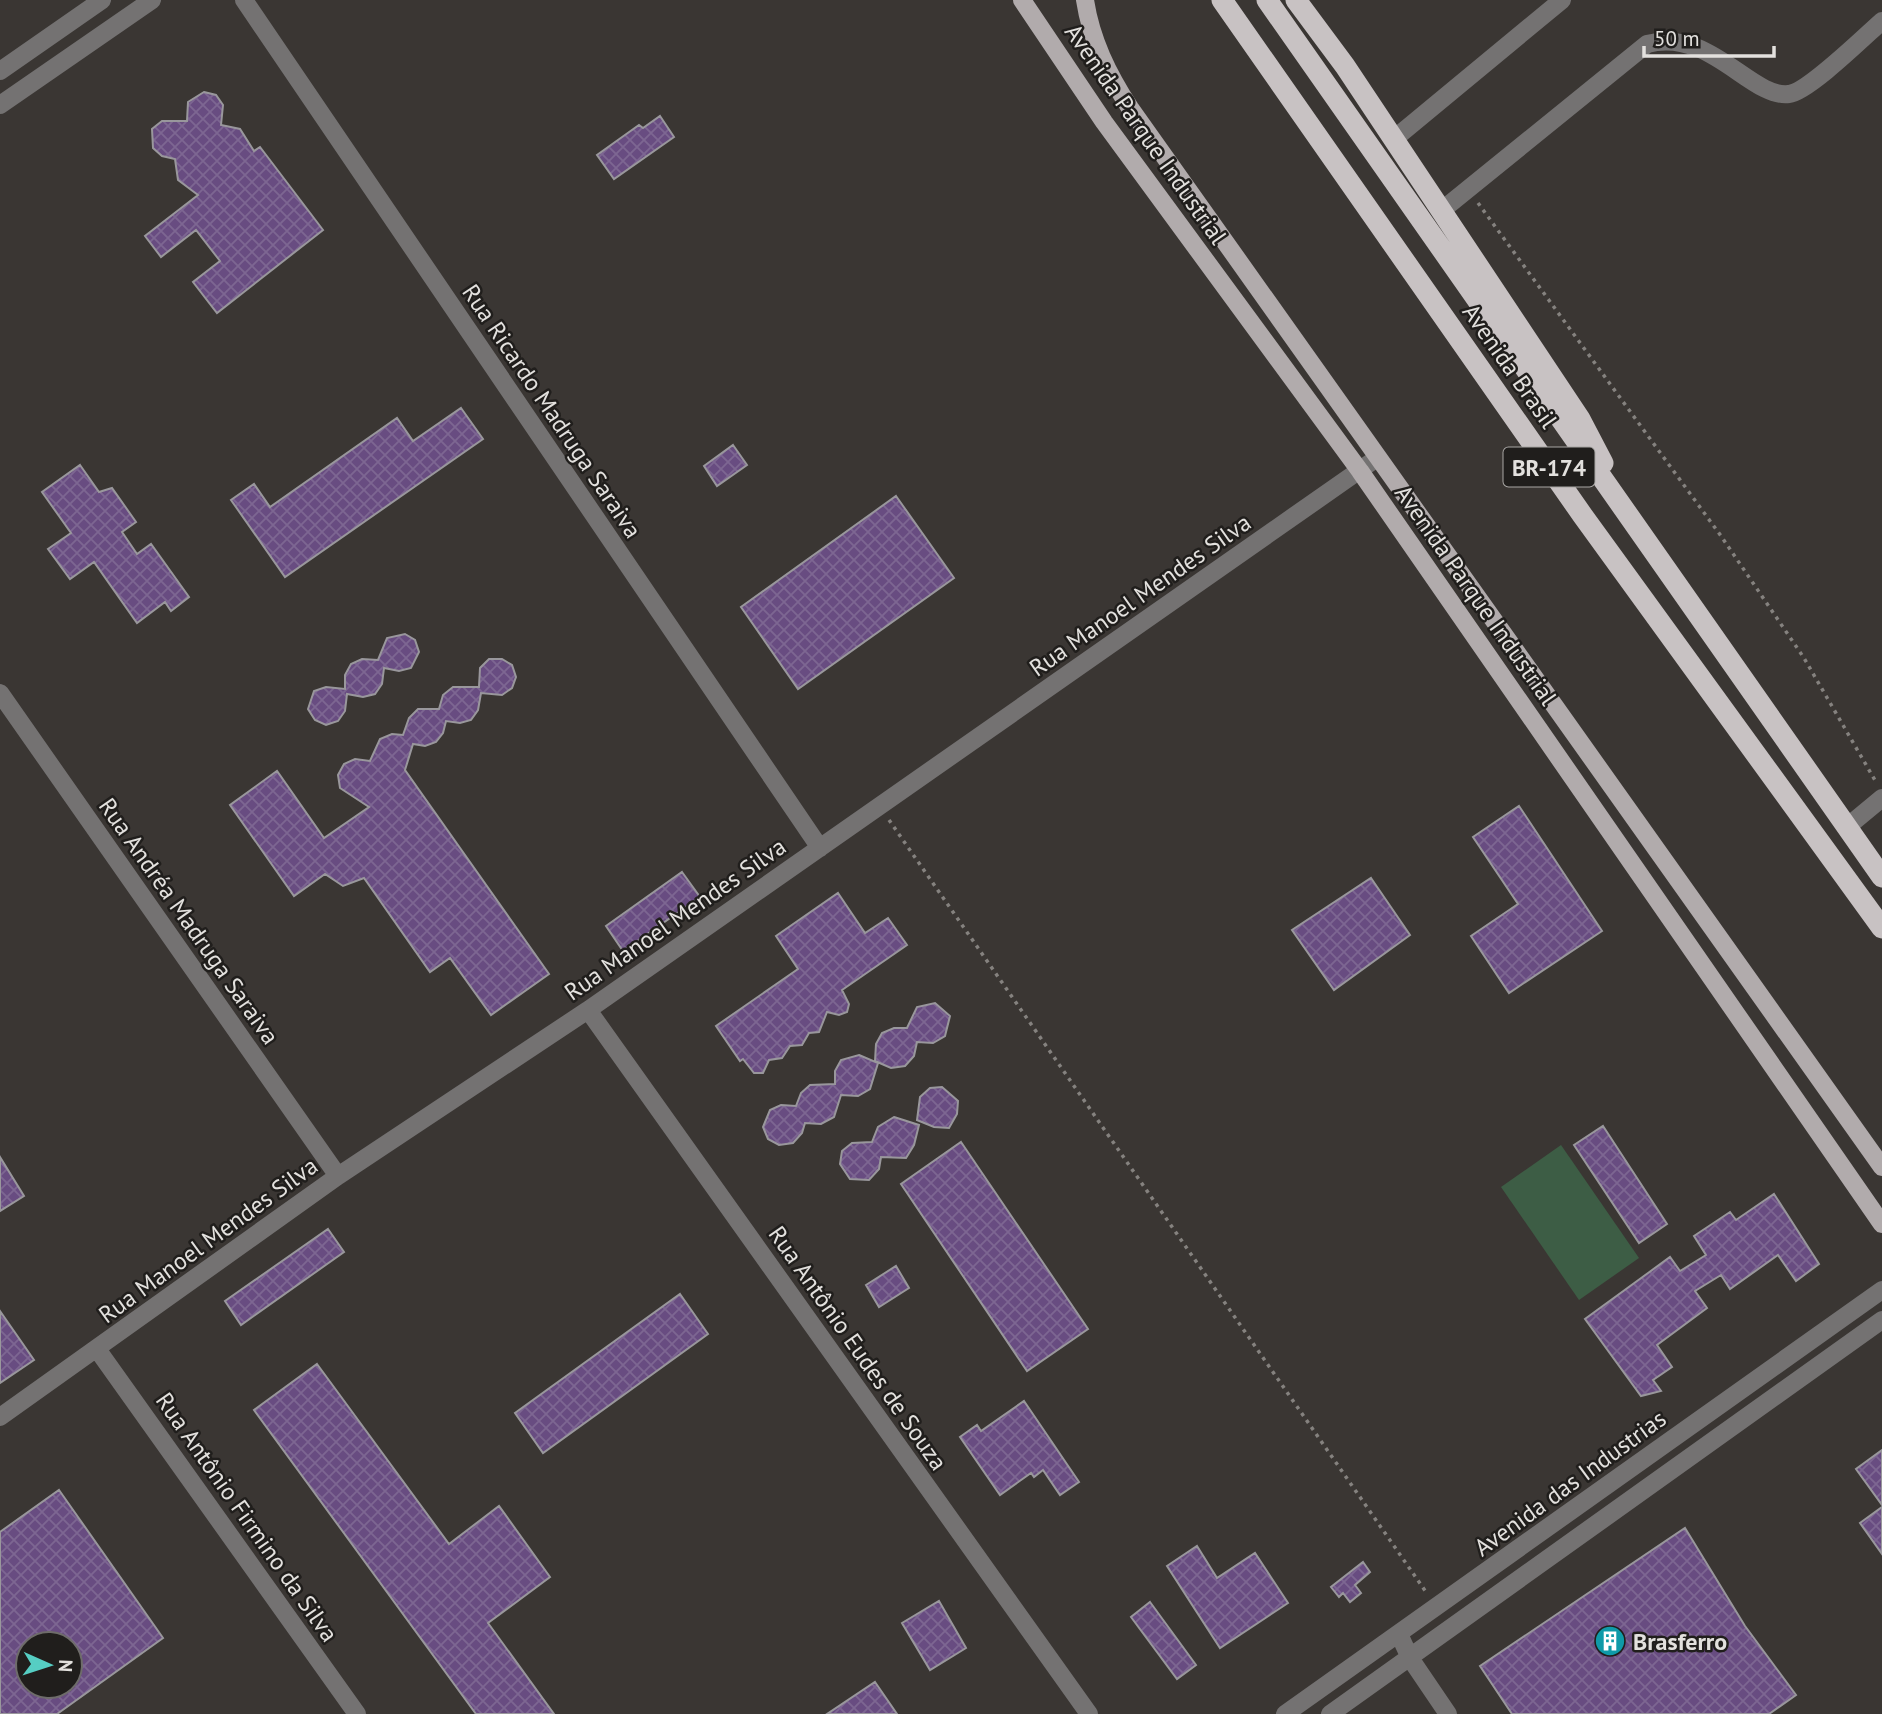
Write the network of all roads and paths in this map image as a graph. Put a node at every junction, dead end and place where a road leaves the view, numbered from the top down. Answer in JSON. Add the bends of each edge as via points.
{"nodes":[{"id":1,"x":102,"y":0,"type":"edge"},
{"id":2,"x":152,"y":0,"type":"edge"},
{"id":3,"x":244,"y":0,"type":"edge"},
{"id":4,"x":1022,"y":0,"type":"edge"},
{"id":5,"x":1085,"y":0,"type":"edge"},
{"id":6,"x":1222,"y":0,"type":"edge"},
{"id":7,"x":1267,"y":0,"type":"edge"},
{"id":8,"x":1296,"y":0,"type":"edge"},
{"id":9,"x":1562,"y":0,"type":"edge"},
{"id":10,"x":1882,"y":21,"type":"edge"},
{"id":11,"x":0,"y":71,"type":"edge"},
{"id":12,"x":0,"y":104,"type":"edge"},
{"id":13,"x":1394,"y":139,"type":"junction"},
{"id":14,"x":1171,"y":165,"type":"junction"},
{"id":15,"x":1148,"y":182,"type":"junction"},
{"id":16,"x":1467,"y":188,"type":"junction"},
{"id":17,"x":1441,"y":211,"type":"junction"},
{"id":18,"x":1377,"y":458,"type":"junction"},
{"id":19,"x":1360,"y":471,"type":"junction"},
{"id":20,"x":1619,"y":504,"type":"junction"},
{"id":21,"x":0,"y":693,"type":"edge"},
{"id":22,"x":1579,"y":743,"type":"junction"},
{"id":23,"x":1559,"y":757,"type":"junction"},
{"id":24,"x":1882,"y":793,"type":"edge"},
{"id":25,"x":1882,"y":798,"type":"edge"},
{"id":26,"x":880,"y":807,"type":"junction"},
{"id":27,"x":1847,"y":827,"type":"junction"},
{"id":28,"x":820,"y":848,"type":"junction"},
{"id":29,"x":1882,"y":877,"type":"edge"},
{"id":30,"x":1882,"y":928,"type":"edge"},
{"id":31,"x":1739,"y":968,"type":"junction"},
{"id":32,"x":1718,"y":984,"type":"junction"},
{"id":33,"x":588,"y":1010,"type":"junction"},
{"id":34,"x":1882,"y":1167,"type":"edge"},
{"id":35,"x":338,"y":1176,"type":"junction"},
{"id":36,"x":1882,"y":1224,"type":"edge"},
{"id":37,"x":1882,"y":1290,"type":"edge"},
{"id":38,"x":1882,"y":1320,"type":"edge"},
{"id":39,"x":97,"y":1349,"type":"junction"},
{"id":40,"x":0,"y":1417,"type":"edge"},
{"id":41,"x":1654,"y":1453,"type":"junction"},
{"id":42,"x":1665,"y":1476,"type":"junction"},
{"id":43,"x":1437,"y":1608,"type":"junction"},
{"id":44,"x":1399,"y":1634,"type":"junction"},
{"id":45,"x":1410,"y":1658,"type":"junction"},
{"id":46,"x":356,"y":1714,"type":"edge"},
{"id":47,"x":1089,"y":1714,"type":"edge"},
{"id":48,"x":1285,"y":1714,"type":"edge"},
{"id":49,"x":1330,"y":1714,"type":"edge"},
{"id":50,"x":1448,"y":1714,"type":"edge"}],
"edges":[{"from":1,"to":11,"type":"street"},
{"from":2,"to":12,"type":"street"},
{"from":3,"to":28,"type":"street","name":"Rua Ricardo Madruga Saraiva"},
{"from":4,"to":15,"type":"main road","name":"Avenida Parque Industrial"},
{"from":5,"to":14,"type":"main road","name":"Avenida Parque Industrial","via":[[1106,69]]},
{"from":6,"to":30,"type":"highway","name":"Avenida Brasil","number":"BR-174","via":[[1591,527]]},
{"from":7,"to":20,"type":"highway","name":"Avenida Brasil","number":"BR-174"},
{"from":8,"to":13,"type":"highway","number":"BR-174"},
{"from":9,"to":13,"type":"street"},
{"from":10,"to":16,"type":"street","via":[[1806,87],[1791,94],[1772,93],[1721,58],[1687,45],[1666,39],[1647,44]]},
{"from":13,"to":17,"type":"highway","number":"BR-174"},
{"from":14,"to":15,"type":"main road"},
{"from":14,"to":18,"type":"main road","name":"Avenida Parque Industrial"},
{"from":15,"to":19,"type":"main road","name":"Avenida Parque Industrial"},
{"from":16,"to":17,"type":"street"},
{"from":16,"to":24,"type":"path","via":[[1721,536],[1804,658]]},
{"from":17,"to":20,"type":"highway","number":"BR-174","via":[[1580,419],[1599,451]]},
{"from":18,"to":19,"type":"street","name":"Rua Manoel Mendes Silva"},
{"from":18,"to":22,"type":"main road","name":"Avenida Parque Industrial"},
{"from":19,"to":23,"type":"main road","name":"Avenida Parque Industrial"},
{"from":19,"to":26,"type":"street","name":"Rua Manoel Mendes Silva"},
{"from":20,"to":27,"type":"highway","name":"Avenida Brasil","number":"BR-174"},
{"from":21,"to":35,"type":"street","name":"Rua Andréa Madruga Saraiva"},
{"from":22,"to":23,"type":"main road"},
{"from":22,"to":31,"type":"main road","name":"Avenida Parque Industrial"},
{"from":23,"to":32,"type":"main road","name":"Avenida Parque Industrial"},
{"from":25,"to":27,"type":"street"},
{"from":26,"to":28,"type":"street","name":"Rua Manoel Mendes Silva"},
{"from":26,"to":43,"type":"path"},
{"from":27,"to":29,"type":"highway","name":"Avenida Brasil","number":"BR-174"},
{"from":28,"to":33,"type":"street","name":"Rua Manoel Mendes Silva"},
{"from":31,"to":32,"type":"main road"},
{"from":31,"to":34,"type":"main road","name":"Avenida Parque Industrial"},
{"from":32,"to":36,"type":"main road","name":"Avenida Parque Industrial"},
{"from":33,"to":35,"type":"street","name":"Rua Manoel Mendes Silva"},
{"from":33,"to":47,"type":"street","name":"Rua Antônio Eudes de Souza"},
{"from":35,"to":39,"type":"street","name":"Rua Manoel Mendes Silva"},
{"from":37,"to":41,"type":"street","name":"Avenida das Industrias"},
{"from":38,"to":42,"type":"street","name":"Avenida das Industrias"},
{"from":39,"to":40,"type":"street","name":"Rua Manoel Mendes Silva"},
{"from":39,"to":46,"type":"street","name":"Rua Antônio Firmino da Silva"},
{"from":41,"to":42,"type":"street"},
{"from":41,"to":43,"type":"street","name":"Avenida das Industrias"},
{"from":42,"to":45,"type":"street","name":"Avenida das Industrias"},
{"from":43,"to":44,"type":"street","name":"Avenida das Industrias"},
{"from":44,"to":45,"type":"street"},
{"from":44,"to":48,"type":"street","name":"Avenida das Industrias"},
{"from":45,"to":49,"type":"street","name":"Avenida das Industrias"},
{"from":45,"to":50,"type":"street"}]}
